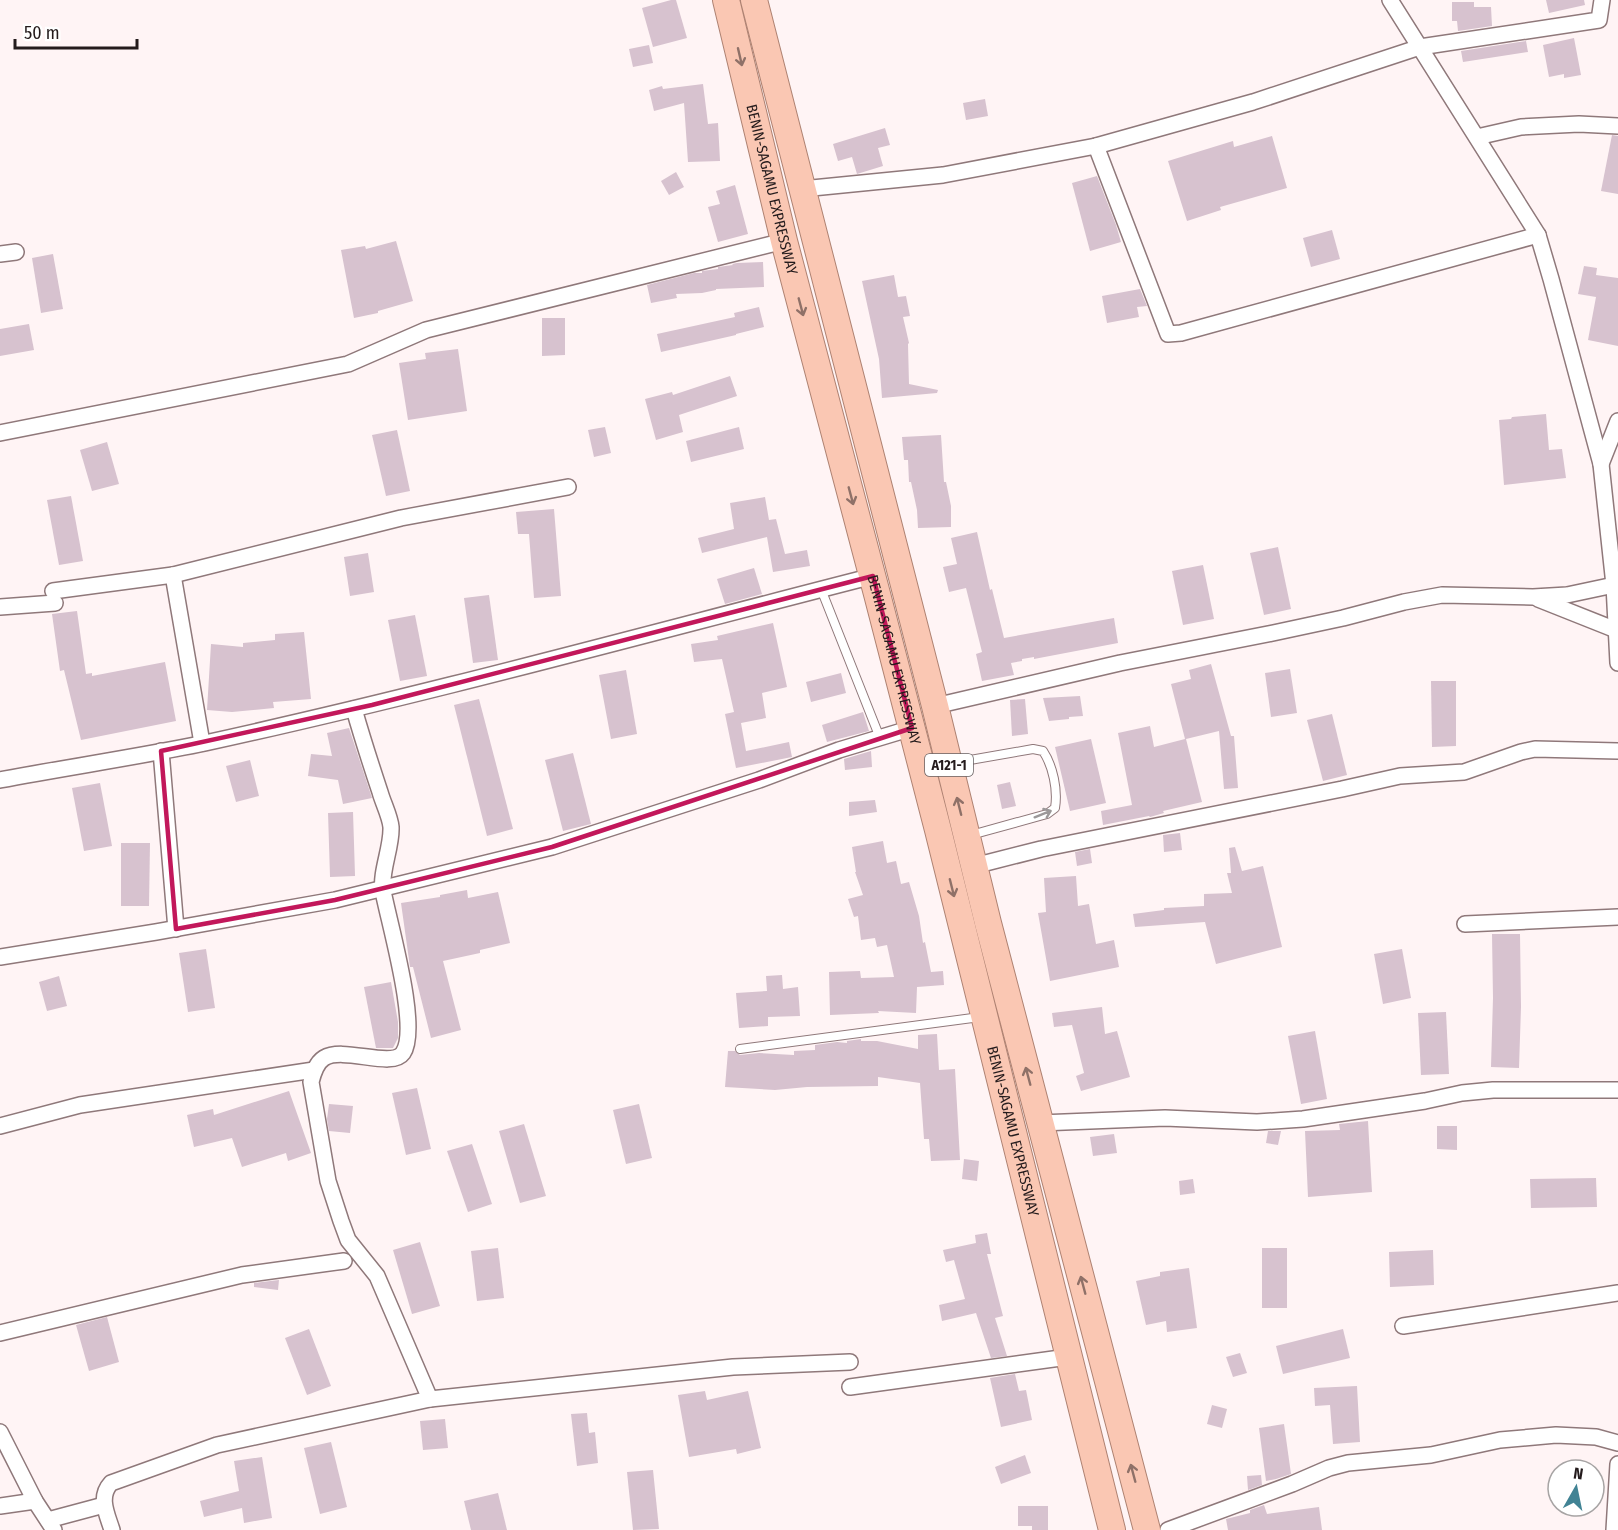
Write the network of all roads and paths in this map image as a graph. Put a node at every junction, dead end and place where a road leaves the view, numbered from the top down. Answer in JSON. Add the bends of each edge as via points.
{"nodes":[{"id":1,"x":726,"y":0,"type":"edge"},
{"id":2,"x":754,"y":0,"type":"edge"},
{"id":3,"x":1390,"y":0,"type":"edge"},
{"id":4,"x":1602,"y":0,"type":"edge"},
{"id":5,"x":1420,"y":47,"type":"junction"},
{"id":6,"x":1618,"y":126,"type":"edge"},
{"id":7,"x":1477,"y":137,"type":"junction"},
{"id":8,"x":1096,"y":146,"type":"junction"},
{"id":9,"x":802,"y":189,"type":"junction"},
{"id":10,"x":1538,"y":235,"type":"junction"},
{"id":11,"x":783,"y":241,"type":"junction"},
{"id":12,"x":16,"y":252,"type":"dead end"},
{"id":13,"x":0,"y":254,"type":"edge"},
{"id":14,"x":1618,"y":421,"type":"edge"},
{"id":15,"x":0,"y":433,"type":"edge"},
{"id":16,"x":1601,"y":464,"type":"junction"},
{"id":17,"x":567,"y":487,"type":"dead end"},
{"id":18,"x":1611,"y":488,"type":"edge"},
{"id":19,"x":173,"y":575,"type":"junction"},
{"id":20,"x":873,"y":576,"type":"junction"},
{"id":21,"x":1614,"y":585,"type":"junction"},
{"id":22,"x":821,"y":590,"type":"junction"},
{"id":23,"x":1533,"y":597,"type":"junction"},
{"id":24,"x":0,"y":607,"type":"edge"},
{"id":25,"x":1616,"y":630,"type":"junction"},
{"id":26,"x":1618,"y":663,"type":"edge"},
{"id":27,"x":935,"y":706,"type":"junction"},
{"id":28,"x":354,"y":709,"type":"junction"},
{"id":29,"x":912,"y":728,"type":"junction"},
{"id":30,"x":880,"y":738,"type":"junction"},
{"id":31,"x":202,"y":743,"type":"junction"},
{"id":32,"x":161,"y":751,"type":"junction"},
{"id":33,"x":1618,"y":751,"type":"edge"},
{"id":34,"x":949,"y":764,"type":"junction"},
{"id":35,"x":0,"y":780,"type":"edge"},
{"id":36,"x":966,"y":836,"type":"junction"},
{"id":37,"x":974,"y":866,"type":"junction"},
{"id":38,"x":383,"y":888,"type":"junction"},
{"id":39,"x":1618,"y":917,"type":"edge"},
{"id":40,"x":1465,"y":924,"type":"dead end"},
{"id":41,"x":176,"y":929,"type":"junction"},
{"id":42,"x":0,"y":957,"type":"edge"},
{"id":43,"x":985,"y":1017,"type":"junction"},
{"id":44,"x":740,"y":1049,"type":"dead end"},
{"id":45,"x":314,"y":1070,"type":"junction"},
{"id":46,"x":1618,"y":1090,"type":"edge"},
{"id":47,"x":1040,"y":1123,"type":"junction"},
{"id":48,"x":0,"y":1126,"type":"edge"},
{"id":49,"x":344,"y":1261,"type":"dead end"},
{"id":50,"x":1618,"y":1293,"type":"edge"},
{"id":51,"x":1403,"y":1326,"type":"dead end"},
{"id":52,"x":0,"y":1333,"type":"edge"},
{"id":53,"x":1068,"y":1357,"type":"junction"},
{"id":54,"x":850,"y":1362,"type":"dead end"},
{"id":55,"x":850,"y":1387,"type":"dead end"},
{"id":56,"x":430,"y":1399,"type":"junction"},
{"id":57,"x":0,"y":1432,"type":"edge"},
{"id":58,"x":1618,"y":1443,"type":"edge"},
{"id":59,"x":1618,"y":1464,"type":"edge"},
{"id":60,"x":35,"y":1501,"type":"junction"},
{"id":61,"x":104,"y":1505,"type":"junction"},
{"id":62,"x":0,"y":1506,"type":"edge"},
{"id":63,"x":51,"y":1525,"type":"edge"},
{"id":64,"x":112,"y":1530,"type":"edge"},
{"id":65,"x":1112,"y":1530,"type":"edge"},
{"id":66,"x":1148,"y":1530,"type":"edge"},
{"id":67,"x":1168,"y":1530,"type":"edge"},
{"id":68,"x":1614,"y":1530,"type":"edge"}],
"edges":[{"from":1,"to":11,"type":"highway","name":"BENIN-SAGAMU EXPRESSWAY","number":"A121-1","one_way":true},
{"from":2,"to":9,"type":"highway","number":"A121-1"},
{"from":3,"to":5,"type":"street"},
{"from":4,"to":5,"type":"street","via":[[1599,20]]},
{"from":5,"to":7,"type":"street"},
{"from":5,"to":8,"type":"street","via":[[1253,102]]},
{"from":6,"to":7,"type":"street","via":[[1521,127]]},
{"from":7,"to":10,"type":"street"},
{"from":8,"to":9,"type":"street","via":[[943,175]]},
{"from":8,"to":10,"type":"street","via":[[1168,334]]},
{"from":9,"to":27,"type":"highway","number":"A121-1"},
{"from":10,"to":16,"type":"street"},
{"from":11,"to":15,"type":"street","via":[[426,330],[348,364]]},
{"from":11,"to":20,"type":"highway","name":"BENIN-SAGAMU EXPRESSWAY","number":"A121-1","one_way":true},
{"from":12,"to":13,"type":"street"},
{"from":14,"to":16,"type":"street"},
{"from":16,"to":18,"type":"street"},
{"from":17,"to":19,"type":"street","via":[[401,518]]},
{"from":18,"to":21,"type":"street"},
{"from":19,"to":24,"type":"street"},
{"from":19,"to":31,"type":"street"},
{"from":20,"to":22,"type":"street"},
{"from":20,"to":29,"type":"highway","name":"BENIN-SAGAMU EXPRESSWAY","number":"A121-1"},
{"from":21,"to":23,"type":"street","via":[[1567,595]]},
{"from":21,"to":25,"type":"street"},
{"from":22,"to":28,"type":"street"},
{"from":22,"to":30,"type":"lane"},
{"from":23,"to":25,"type":"street"},
{"from":23,"to":27,"type":"street","via":[[1442,595]]},
{"from":25,"to":26,"type":"street"},
{"from":27,"to":34,"type":"highway","number":"A121-1"},
{"from":28,"to":31,"type":"street"},
{"from":28,"to":38,"type":"street","via":[[391,827]]},
{"from":29,"to":30,"type":"street"},
{"from":29,"to":43,"type":"highway","name":"BENIN-SAGAMU EXPRESSWAY","number":"A121-1","one_way":true},
{"from":30,"to":38,"type":"street","via":[[552,847]]},
{"from":31,"to":32,"type":"street"},
{"from":32,"to":35,"type":"street"},
{"from":32,"to":41,"type":"street"},
{"from":33,"to":37,"type":"street","via":[[1535,749],[1464,772],[1400,776]]},
{"from":36,"to":34,"type":"highway","number":"A121-1","one_way":true},
{"from":36,"to":34,"type":"lane","one_way":true,"via":[[1047,814],[1055,808],[1057,797],[1049,760],[1043,751],[1033,749]]},
{"from":36,"to":37,"type":"highway","number":"A121-1"},
{"from":47,"to":37,"type":"highway","number":"A121-1","one_way":true},
{"from":38,"to":41,"type":"street"},
{"from":38,"to":45,"type":"street","via":[[405,993],[408,1022],[404,1053],[397,1059],[386,1060],[335,1054],[323,1059]]},
{"from":39,"to":40,"type":"street"},
{"from":41,"to":42,"type":"street"},
{"from":43,"to":44,"type":"lane"},
{"from":43,"to":53,"type":"highway","name":"BENIN-SAGAMU EXPRESSWAY","number":"A121-1"},
{"from":45,"to":48,"type":"street","via":[[80,1105]]},
{"from":45,"to":56,"type":"street","via":[[311,1082],[328,1181],[341,1221],[348,1240],[377,1276]]},
{"from":46,"to":47,"type":"street","via":[[1494,1090],[1303,1119],[1257,1122],[1165,1118]]},
{"from":66,"to":47,"type":"highway","number":"A121-1","one_way":true},
{"from":49,"to":52,"type":"street","via":[[242,1275]]},
{"from":50,"to":51,"type":"street"},
{"from":53,"to":55,"type":"street"},
{"from":53,"to":65,"type":"highway","name":"BENIN-SAGAMU EXPRESSWAY","number":"A121-1"},
{"from":54,"to":56,"type":"street","via":[[733,1367]]},
{"from":56,"to":61,"type":"street","via":[[216,1445],[111,1483],[104,1495]]},
{"from":57,"to":60,"type":"street"},
{"from":58,"to":67,"type":"street","via":[[1596,1437],[1556,1435],[1500,1440],[1431,1455],[1347,1462]]},
{"from":59,"to":68,"type":"street"},
{"from":60,"to":62,"type":"street"},
{"from":60,"to":63,"type":"street"},
{"from":61,"to":63,"type":"street"},
{"from":61,"to":64,"type":"street"}]}
